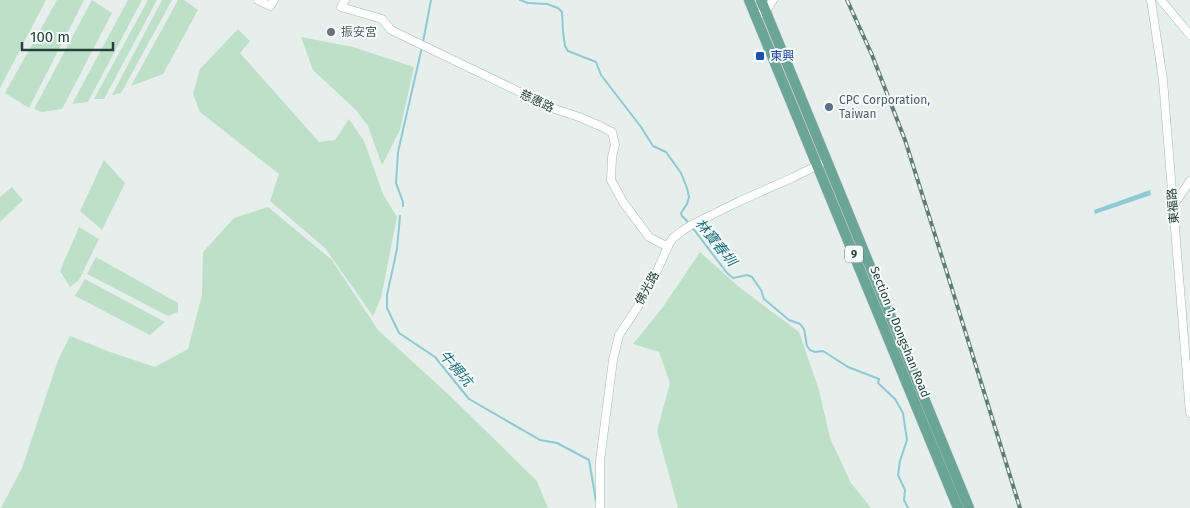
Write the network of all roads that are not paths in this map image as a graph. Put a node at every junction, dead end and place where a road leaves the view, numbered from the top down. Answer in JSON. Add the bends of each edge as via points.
{"nodes":[{"id":1,"x":258,"y":0,"type":"edge"},
{"id":2,"x":749,"y":0,"type":"edge"},
{"id":3,"x":761,"y":0,"type":"edge"},
{"id":4,"x":773,"y":0,"type":"edge"},
{"id":5,"x":1151,"y":0,"type":"edge"},
{"id":6,"x":1161,"y":0,"type":"edge"},
{"id":7,"x":272,"y":3,"type":"edge"},
{"id":8,"x":343,"y":4,"type":"edge"},
{"id":9,"x":766,"y":11,"type":"junction"},
{"id":10,"x":756,"y":16,"type":"junction"},
{"id":11,"x":1190,"y":34,"type":"edge"},
{"id":12,"x":822,"y":163,"type":"junction"},
{"id":13,"x":1190,"y":182,"type":"edge"},
{"id":14,"x":1173,"y":206,"type":"junction"},
{"id":15,"x":668,"y":247,"type":"junction"},
{"id":16,"x":1190,"y":413,"type":"edge"},
{"id":17,"x":600,"y":508,"type":"edge"},
{"id":18,"x":958,"y":508,"type":"edge"},
{"id":19,"x":969,"y":508,"type":"edge"}],
"edges":[{"from":1,"to":7,"type":"street"},
{"from":2,"to":10,"type":"main road","name":"Section 1, Dongshan Road","number":"9"},
{"from":3,"to":9,"type":"main road","name":"Section 1, Dongshan Road","number":"9"},
{"from":4,"to":9,"type":"street"},
{"from":5,"to":14,"type":"street","name":"東福路","via":[[1163,80]]},
{"from":6,"to":11,"type":"street"},
{"from":8,"to":15,"type":"street","name":"慈惠路","via":[[382,19],[391,30],[555,109],[612,132],[615,145],[611,180],[623,202],[650,237]]},
{"from":9,"to":10,"type":"street"},
{"from":9,"to":12,"type":"main road","name":"Section 1, Dongshan Road","number":"9"},
{"from":10,"to":12,"type":"main road","name":"Section 1, Dongshan Road","number":"9"},
{"from":12,"to":15,"type":"street","name":"佛光路","via":[[691,226],[673,238]]},
{"from":12,"to":18,"type":"main road","name":"Section 1, Dongshan Road","number":"9","via":[[886,336]]},
{"from":12,"to":19,"type":"main road","name":"Section 1, Dongshan Road","number":"9"},
{"from":13,"to":14,"type":"street"},
{"from":14,"to":16,"type":"street","name":"東福路"},
{"from":15,"to":17,"type":"street","name":"佛光路","via":[[619,335],[600,461]]}]}
